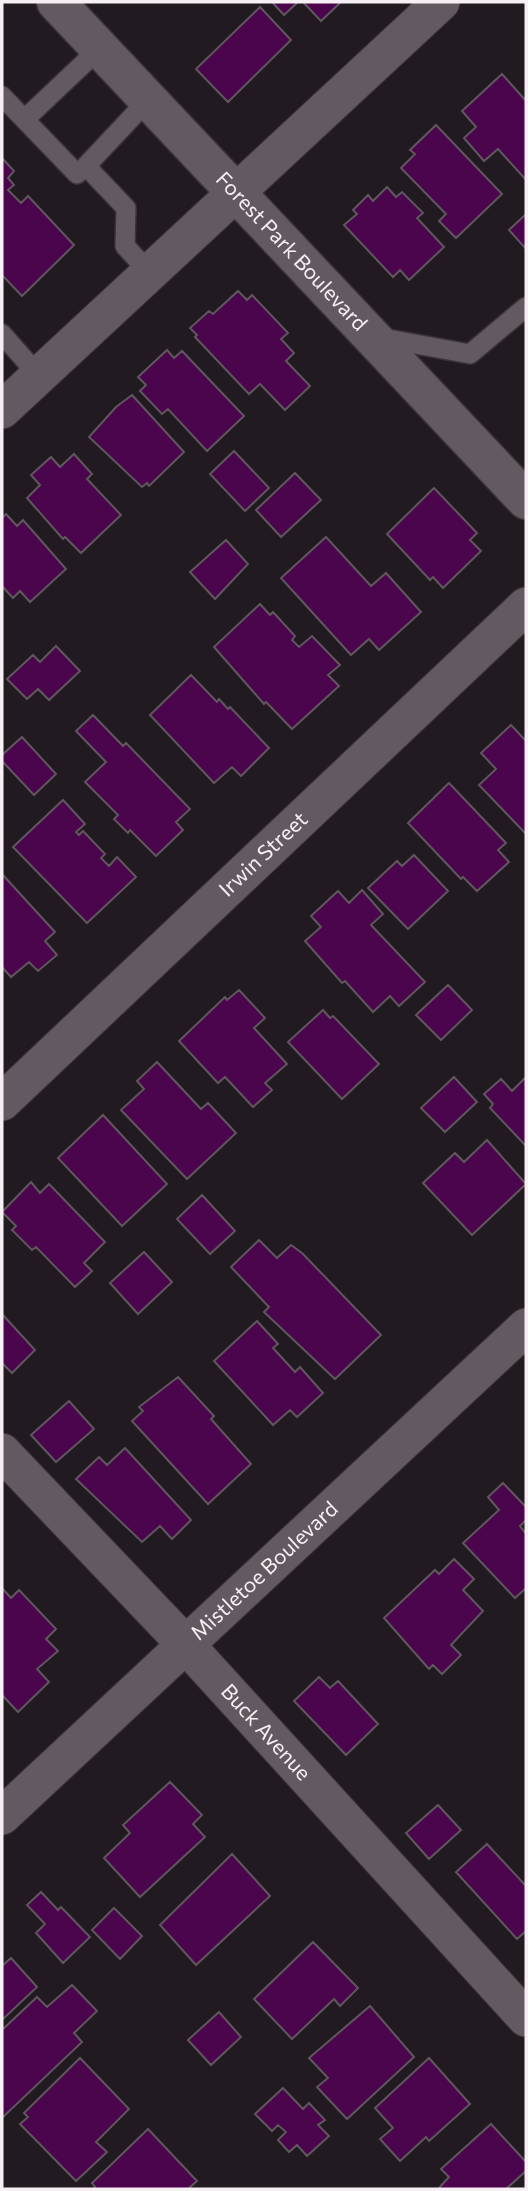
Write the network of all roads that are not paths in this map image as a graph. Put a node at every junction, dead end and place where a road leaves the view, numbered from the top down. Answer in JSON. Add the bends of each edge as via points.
{"nodes":[{"id":1,"x":55,"y":2,"type":"edge"},
{"id":2,"x":87,"y":2,"type":"edge"},
{"id":3,"x":441,"y":2,"type":"edge"},
{"id":4,"x":99,"y":49,"type":"junction"},
{"id":5,"x":2,"y":96,"type":"edge"},
{"id":6,"x":148,"y":100,"type":"junction"},
{"id":7,"x":25,"y":119,"type":"junction"},
{"id":8,"x":86,"y":166,"type":"junction"},
{"id":9,"x":236,"y":192,"type":"junction"},
{"id":10,"x":150,"y":273,"type":"junction"},
{"id":11,"x":526,"y":307,"type":"edge"},
{"id":12,"x":2,"y":334,"type":"edge"},
{"id":13,"x":369,"y":336,"type":"junction"},
{"id":14,"x":39,"y":376,"type":"junction"},
{"id":15,"x":2,"y":410,"type":"edge"},
{"id":16,"x":526,"y":500,"type":"edge"},
{"id":17,"x":526,"y":606,"type":"edge"},
{"id":18,"x":2,"y":1102,"type":"edge"},
{"id":19,"x":526,"y":1327,"type":"edge"},
{"id":20,"x":2,"y":1452,"type":"edge"},
{"id":21,"x":187,"y":1646,"type":"junction"},
{"id":22,"x":2,"y":1816,"type":"edge"},
{"id":23,"x":526,"y":2018,"type":"edge"}],
"edges":[{"from":1,"to":4,"type":"main road","name":"Forest Park Boulevard"},
{"from":2,"to":4,"type":"main road"},
{"from":3,"to":9,"type":"street"},
{"from":4,"to":6,"type":"main road","name":"Forest Park Boulevard"},
{"from":4,"to":7,"type":"lane"},
{"from":5,"to":7,"type":"lane"},
{"from":6,"to":8,"type":"lane"},
{"from":6,"to":9,"type":"main road","name":"Forest Park Boulevard"},
{"from":7,"to":8,"type":"lane","via":[[77,174]]},
{"from":8,"to":10,"type":"lane","via":[[127,208],[125,246]]},
{"from":9,"to":10,"type":"street"},
{"from":9,"to":13,"type":"main road","name":"Forest Park Boulevard"},
{"from":10,"to":14,"type":"street"},
{"from":11,"to":13,"type":"lane","via":[[470,354]]},
{"from":12,"to":14,"type":"lane"},
{"from":13,"to":16,"type":"main road","name":"Forest Park Boulevard"},
{"from":14,"to":15,"type":"street"},
{"from":17,"to":18,"type":"street","name":"Irwin Street"},
{"from":19,"to":21,"type":"street","name":"Mistletoe Boulevard"},
{"from":20,"to":21,"type":"street","name":"Buck Avenue"},
{"from":21,"to":22,"type":"street","name":"Mistletoe Boulevard"},
{"from":21,"to":23,"type":"street","name":"Buck Avenue"}]}
